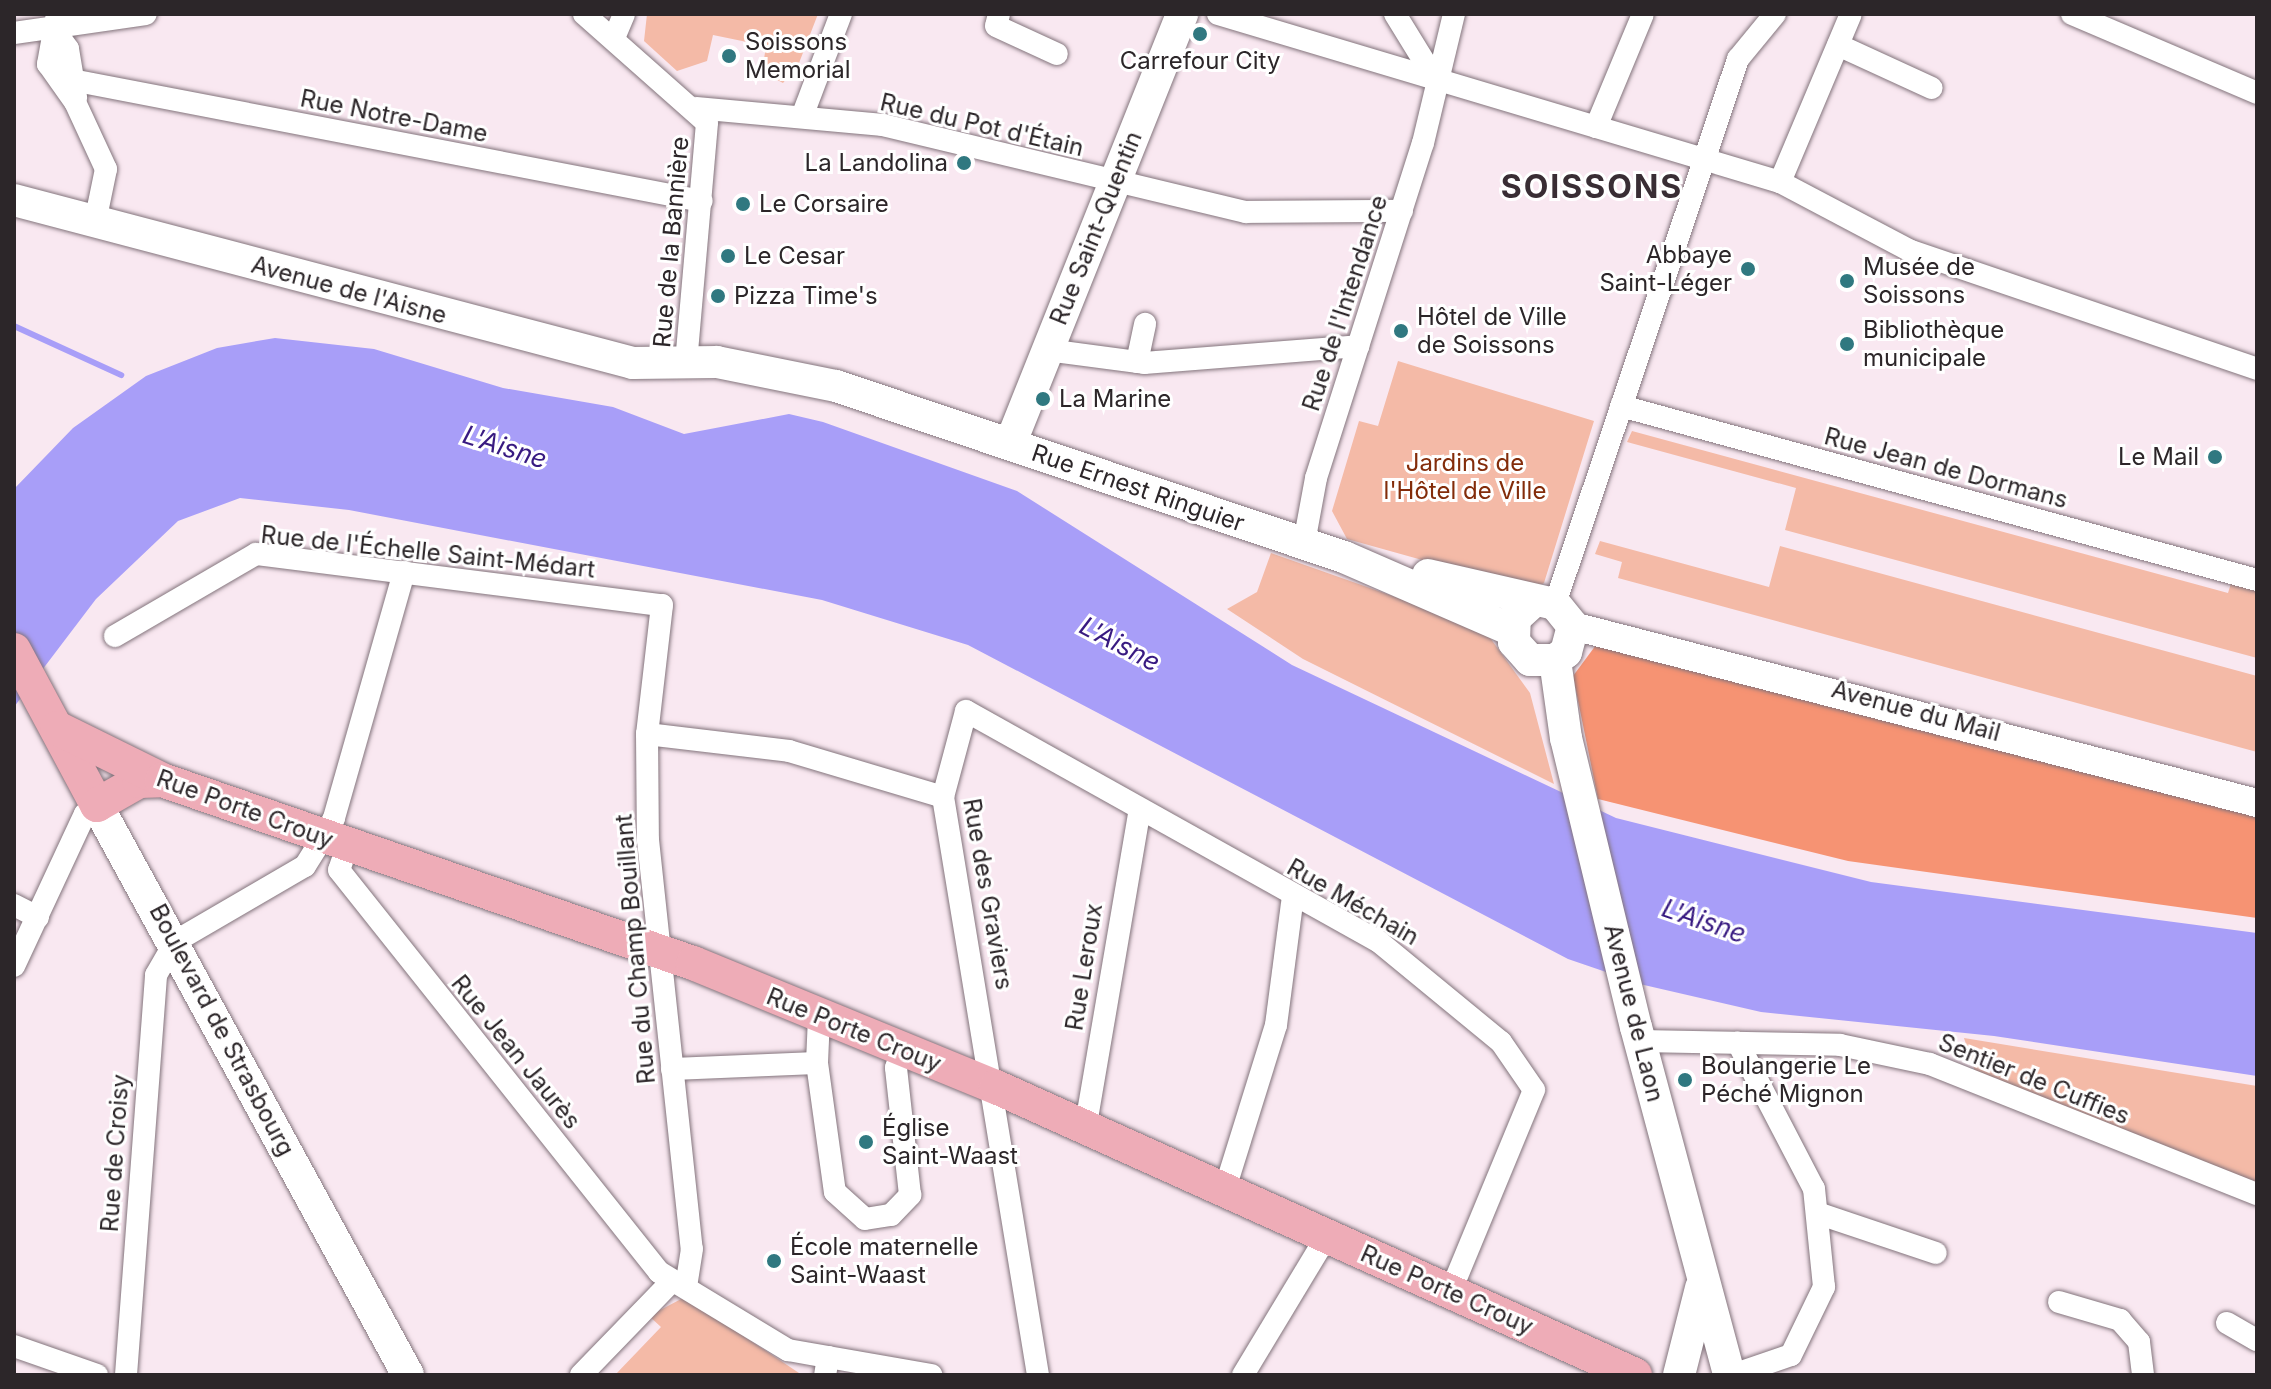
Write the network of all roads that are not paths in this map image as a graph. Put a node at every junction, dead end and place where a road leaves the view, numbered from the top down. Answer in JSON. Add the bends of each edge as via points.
{"nodes":[{"id":1,"x":146,"y":14,"type":"edge"},
{"id":2,"x":584,"y":14,"type":"edge"},
{"id":3,"x":624,"y":14,"type":"edge"},
{"id":4,"x":841,"y":14,"type":"edge"},
{"id":5,"x":999,"y":14,"type":"edge"},
{"id":6,"x":1182,"y":14,"type":"edge"},
{"id":7,"x":1218,"y":14,"type":"edge"},
{"id":8,"x":1395,"y":14,"type":"edge"},
{"id":9,"x":1454,"y":14,"type":"edge"},
{"id":10,"x":1643,"y":14,"type":"edge"},
{"id":11,"x":1775,"y":14,"type":"edge"},
{"id":12,"x":1851,"y":14,"type":"edge"},
{"id":13,"x":2072,"y":14,"type":"edge"},
{"id":14,"x":56,"y":23,"type":"edge"},
{"id":15,"x":14,"y":33,"type":"edge"},
{"id":16,"x":614,"y":38,"type":"junction"},
{"id":17,"x":1838,"y":45,"type":"junction"},
{"id":18,"x":1057,"y":54,"type":"dead end"},
{"id":19,"x":1435,"y":79,"type":"junction"},
{"id":20,"x":1932,"y":88,"type":"dead end"},
{"id":21,"x":76,"y":92,"type":"junction"},
{"id":22,"x":2257,"y":93,"type":"edge"},
{"id":23,"x":803,"y":114,"type":"junction"},
{"id":24,"x":743,"y":116,"type":"junction"},
{"id":25,"x":704,"y":123,"type":"junction"},
{"id":26,"x":1596,"y":127,"type":"junction"},
{"id":27,"x":1703,"y":159,"type":"junction"},
{"id":28,"x":1114,"y":182,"type":"junction"},
{"id":29,"x":1780,"y":182,"type":"junction"},
{"id":30,"x":14,"y":200,"type":"edge"},
{"id":31,"x":702,"y":201,"type":"junction"},
{"id":32,"x":1402,"y":211,"type":"junction"},
{"id":33,"x":95,"y":222,"type":"junction"},
{"id":34,"x":1145,"y":324,"type":"dead end"},
{"id":35,"x":1358,"y":346,"type":"junction"},
{"id":36,"x":1045,"y":355,"type":"junction"},
{"id":37,"x":1137,"y":362,"type":"junction"},
{"id":38,"x":686,"y":365,"type":"junction"},
{"id":39,"x":2257,"y":369,"type":"edge"},
{"id":40,"x":1621,"y":406,"type":"junction"},
{"id":41,"x":972,"y":432,"type":"joint"},
{"id":42,"x":1011,"y":442,"type":"junction"},
{"id":43,"x":1304,"y":543,"type":"junction"},
{"id":44,"x":1344,"y":557,"type":"junction"},
{"id":45,"x":404,"y":572,"type":"junction"},
{"id":46,"x":2257,"y":580,"type":"edge"},
{"id":47,"x":662,"y":605,"type":"joint"},
{"id":48,"x":1554,"y":611,"type":"junction"},
{"id":49,"x":1512,"y":630,"type":"junction"},
{"id":50,"x":115,"y":636,"type":"dead end"},
{"id":51,"x":14,"y":650,"type":"edge"},
{"id":52,"x":1542,"y":660,"type":"junction"},
{"id":53,"x":966,"y":711,"type":"joint"},
{"id":54,"x":57,"y":728,"type":"junction"},
{"id":55,"x":647,"y":734,"type":"junction"},
{"id":56,"x":162,"y":780,"type":"junction"},
{"id":57,"x":943,"y":797,"type":"junction"},
{"id":58,"x":2257,"y":803,"type":"edge"},
{"id":59,"x":1139,"y":813,"type":"junction"},
{"id":60,"x":105,"y":818,"type":"junction"},
{"id":61,"x":328,"y":855,"type":"junction"},
{"id":62,"x":1293,"y":896,"type":"junction"},
{"id":63,"x":14,"y":905,"type":"edge"},
{"id":64,"x":38,"y":917,"type":"junction"},
{"id":65,"x":176,"y":941,"type":"junction"},
{"id":66,"x":661,"y":954,"type":"junction"},
{"id":67,"x":14,"y":966,"type":"edge"},
{"id":68,"x":819,"y":1017,"type":"junction"},
{"id":69,"x":1638,"y":1034,"type":"junction"},
{"id":70,"x":1738,"y":1043,"type":"junction"},
{"id":71,"x":902,"y":1050,"type":"junction"},
{"id":72,"x":817,"y":1063,"type":"junction"},
{"id":73,"x":672,"y":1069,"type":"junction"},
{"id":74,"x":996,"y":1087,"type":"junction"},
{"id":75,"x":1085,"y":1130,"type":"junction"},
{"id":76,"x":1224,"y":1192,"type":"junction"},
{"id":77,"x":2257,"y":1194,"type":"edge"},
{"id":78,"x":1820,"y":1214,"type":"junction"},
{"id":79,"x":1327,"y":1236,"type":"junction"},
{"id":80,"x":1936,"y":1253,"type":"dead end"},
{"id":81,"x":679,"y":1284,"type":"junction"},
{"id":82,"x":1701,"y":1288,"type":"junction"},
{"id":83,"x":1450,"y":1293,"type":"junction"},
{"id":84,"x":2059,"y":1302,"type":"dead end"},
{"id":85,"x":2227,"y":1323,"type":"dead end"},
{"id":86,"x":2257,"y":1340,"type":"edge"},
{"id":87,"x":14,"y":1346,"type":"edge"},
{"id":88,"x":826,"y":1366,"type":"edge"},
{"id":89,"x":97,"y":1375,"type":"edge"},
{"id":90,"x":126,"y":1375,"type":"edge"},
{"id":91,"x":408,"y":1375,"type":"edge"},
{"id":92,"x":581,"y":1375,"type":"edge"},
{"id":93,"x":931,"y":1375,"type":"edge"},
{"id":94,"x":1038,"y":1375,"type":"edge"},
{"id":95,"x":1243,"y":1375,"type":"edge"},
{"id":96,"x":1634,"y":1375,"type":"edge"},
{"id":97,"x":1679,"y":1375,"type":"edge"},
{"id":98,"x":1731,"y":1375,"type":"edge"},
{"id":99,"x":2143,"y":1375,"type":"edge"}],
"edges":[{"from":1,"to":14,"type":"street"},
{"from":2,"to":16,"type":"street"},
{"from":3,"to":16,"type":"street"},
{"from":4,"to":23,"type":"street"},
{"from":5,"to":18,"type":"street","via":[[996,26]]},
{"from":6,"to":28,"type":"main road","name":"Rue Saint-Quentin"},
{"from":7,"to":19,"type":"street"},
{"from":8,"to":19,"type":"street"},
{"from":9,"to":19,"type":"street","name":"Rue de l'Intendance"},
{"from":10,"to":26,"type":"street"},
{"from":11,"to":27,"type":"street","via":[[1738,59]]},
{"from":12,"to":17,"type":"street"},
{"from":13,"to":22,"type":"street"},
{"from":14,"to":15,"type":"street"},
{"from":14,"to":21,"type":"street","via":[[48,64]]},
{"from":16,"to":25,"type":"street"},
{"from":17,"to":20,"type":"street"},
{"from":17,"to":29,"type":"street"},
{"from":19,"to":26,"type":"street"},
{"from":19,"to":32,"type":"street","name":"Rue de l'Intendance"},
{"from":21,"to":31,"type":"street","name":"Rue Notre-Dame"},
{"from":21,"to":33,"type":"street","via":[[106,169]]},
{"from":23,"to":24,"type":"street","name":"Rue du Pot d'Étain"},
{"from":23,"to":28,"type":"street","name":"Rue du Pot d'Étain","via":[[883,125]]},
{"from":24,"to":25,"type":"street"},
{"from":24,"to":25,"type":"street","name":"Rue du Pot d'Étain"},
{"from":25,"to":31,"type":"street","name":"Rue de la Bannière"},
{"from":26,"to":27,"type":"street"},
{"from":27,"to":29,"type":"street"},
{"from":27,"to":40,"type":"street"},
{"from":28,"to":32,"type":"street","name":"Rue du Pot d'Étain","via":[[1246,212]]},
{"from":28,"to":36,"type":"main road","name":"Rue Saint-Quentin"},
{"from":29,"to":39,"type":"street","via":[[1911,251]]},
{"from":30,"to":33,"type":"main road","name":"Avenue de l'Aisne"},
{"from":31,"to":38,"type":"street","name":"Rue de la Bannière"},
{"from":32,"to":35,"type":"street","name":"Rue de l'Intendance"},
{"from":33,"to":38,"type":"main road","name":"Avenue de l'Aisne","via":[[633,363]]},
{"from":34,"to":37,"type":"street"},
{"from":35,"to":37,"type":"street"},
{"from":35,"to":43,"type":"street","name":"Rue de l'Intendance","via":[[1316,478]]},
{"from":36,"to":37,"type":"street"},
{"from":36,"to":42,"type":"main road","name":"Rue Saint-Quentin"},
{"from":38,"to":41,"type":"main road","name":"Avenue de l'Aisne","via":[[787,374]]},
{"from":40,"to":46,"type":"street","name":"Rue Jean de Dormans"},
{"from":40,"to":48,"type":"street"},
{"from":41,"to":42,"type":"main road","name":"Rue Ernest Ringuier"},
{"from":42,"to":43,"type":"main road","name":"Rue Ernest Ringuier"},
{"from":43,"to":44,"type":"main road","name":"Rue Ernest Ringuier"},
{"from":44,"to":48,"type":"main road"},
{"from":44,"to":49,"type":"main road"},
{"from":45,"to":47,"type":"street","name":"Rue de l'Échelle Saint-Médart"},
{"from":45,"to":50,"type":"street","name":"Rue de l'Échelle Saint-Médart","via":[[256,554]]},
{"from":45,"to":61,"type":"street"},
{"from":47,"to":55,"type":"street","name":"Rue du Champ Bouillant"},
{"from":48,"to":49,"type":"main road"},
{"from":48,"to":52,"type":"main road","via":[[1566,652]]},
{"from":48,"to":58,"type":"street","name":"Avenue du Mail"},
{"from":49,"to":52,"type":"main road"},
{"from":51,"to":54,"type":"main road","name":"Boulevard de Strasbourg"},
{"from":52,"to":69,"type":"main road","name":"Avenue de Laon"},
{"from":53,"to":57,"type":"street","name":"Rue des Graviers"},
{"from":53,"to":59,"type":"street","name":"Rue Méchain"},
{"from":54,"to":56,"type":"main road","name":"Rue Porte Crouy"},
{"from":54,"to":60,"type":"main road","name":"Boulevard de Strasbourg"},
{"from":55,"to":57,"type":"street","via":[[789,751]]},
{"from":55,"to":66,"type":"street","name":"Rue du Champ Bouillant","via":[[648,840]]},
{"from":56,"to":60,"type":"main road","via":[[139,781]]},
{"from":56,"to":61,"type":"main road","name":"Rue Porte Crouy"},
{"from":57,"to":74,"type":"street","name":"Rue des Graviers"},
{"from":59,"to":62,"type":"street","name":"Rue Méchain"},
{"from":59,"to":75,"type":"street","name":"Rue Leroux"},
{"from":60,"to":64,"type":"street","via":[[68,849]]},
{"from":60,"to":65,"type":"main road","name":"Boulevard de Strasbourg"},
{"from":61,"to":65,"type":"street"},
{"from":61,"to":66,"type":"main road","name":"Rue Porte Crouy"},
{"from":61,"to":81,"type":"street","name":"Rue Jean Jaurès"},
{"from":62,"to":76,"type":"street","via":[[1276,1025]]},
{"from":62,"to":83,"type":"street","name":"Rue Méchain","via":[[1378,941],[1453,996],[1534,1083]]},
{"from":63,"to":64,"type":"street"},
{"from":64,"to":67,"type":"street"},
{"from":65,"to":90,"type":"street","name":"Rue de Croisy","via":[[152,992]]},
{"from":65,"to":91,"type":"main road","name":"Boulevard de Strasbourg"},
{"from":66,"to":68,"type":"main road","name":"Rue Porte Crouy"},
{"from":66,"to":73,"type":"street","name":"Rue du Champ Bouillant"},
{"from":68,"to":71,"type":"main road","name":"Rue Porte Crouy"},
{"from":68,"to":72,"type":"street"},
{"from":69,"to":70,"type":"street","name":"Sentier de Cuffies"},
{"from":69,"to":82,"type":"main road","name":"Avenue de Laon"},
{"from":70,"to":77,"type":"street","name":"Sentier de Cuffies","via":[[1840,1045],[1930,1064]]},
{"from":70,"to":78,"type":"street","via":[[1814,1189]]},
{"from":71,"to":72,"type":"street","via":[[896,1068],[912,1181],[904,1207],[879,1218],[852,1212],[835,1192]]},
{"from":71,"to":74,"type":"main road","name":"Rue Porte Crouy"},
{"from":72,"to":73,"type":"street"},
{"from":73,"to":81,"type":"street","name":"Rue du Champ Bouillant","via":[[692,1249]]},
{"from":74,"to":75,"type":"main road","name":"Rue Porte Crouy"},
{"from":74,"to":94,"type":"street","name":"Rue des Graviers"},
{"from":75,"to":76,"type":"main road","name":"Rue Porte Crouy"},
{"from":76,"to":79,"type":"main road","name":"Rue Porte Crouy"},
{"from":78,"to":80,"type":"street"},
{"from":78,"to":98,"type":"street","via":[[1824,1287],[1805,1339],[1771,1366]]},
{"from":79,"to":83,"type":"main road","name":"Rue Porte Crouy"},
{"from":79,"to":95,"type":"street"},
{"from":81,"to":88,"type":"street","name":"Rue Jean Jaurès","via":[[788,1350]]},
{"from":81,"to":92,"type":"street"},
{"from":82,"to":97,"type":"main road"},
{"from":82,"to":98,"type":"main road","name":"Avenue de Laon"},
{"from":83,"to":96,"type":"main road","name":"Rue Porte Crouy"},
{"from":84,"to":99,"type":"street","via":[[2120,1320],[2139,1342]]},
{"from":85,"to":86,"type":"street"},
{"from":87,"to":89,"type":"street"},
{"from":88,"to":93,"type":"street","name":"Rue Jean Jaurès"}]}
